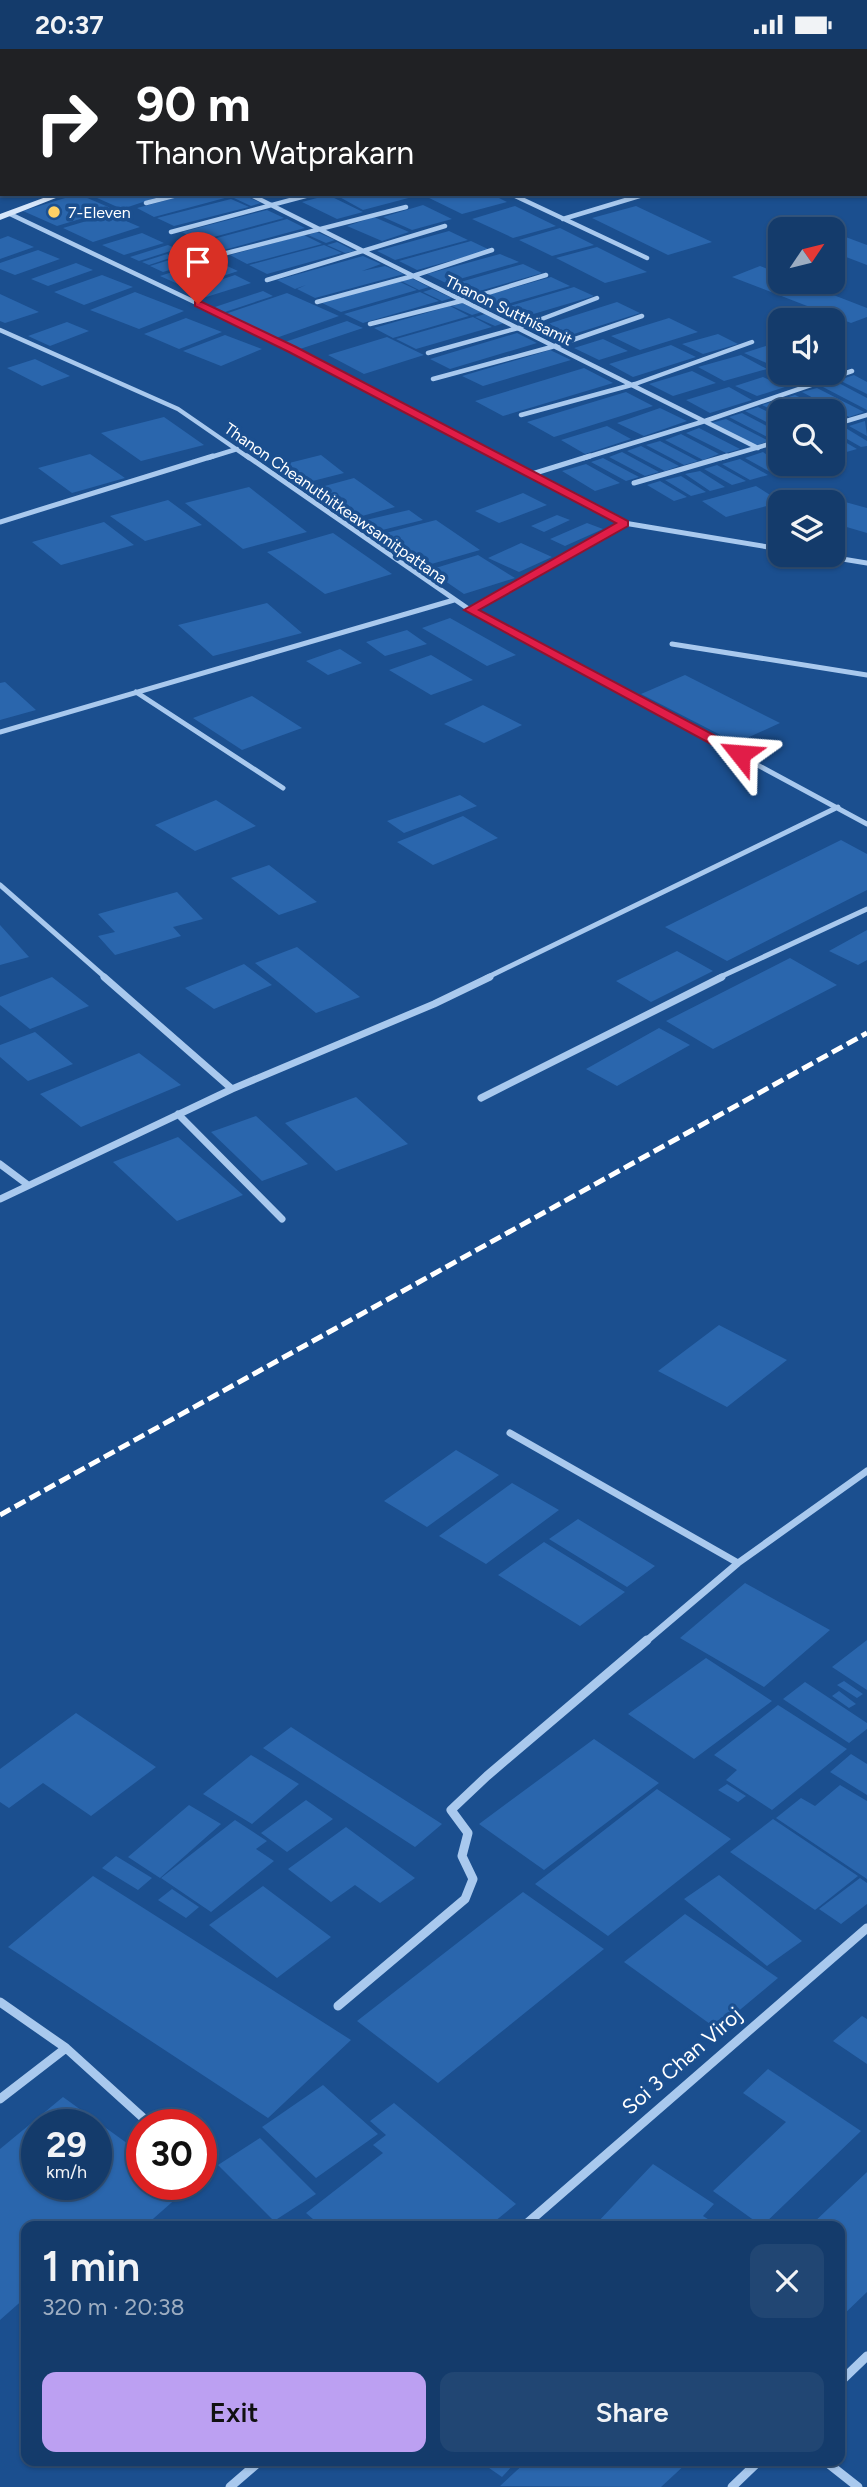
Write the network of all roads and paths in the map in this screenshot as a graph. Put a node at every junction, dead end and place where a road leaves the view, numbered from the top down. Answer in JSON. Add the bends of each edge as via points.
{"nodes":[{"id":1,"x":57,"y":196,"type":"edge"},
{"id":2,"x":173,"y":196,"type":"edge"},
{"id":3,"x":253,"y":196,"type":"edge"},
{"id":4,"x":305,"y":196,"type":"edge"},
{"id":5,"x":515,"y":196,"type":"edge"},
{"id":6,"x":639,"y":196,"type":"edge"},
{"id":7,"x":146,"y":203,"type":"dead end"},
{"id":8,"x":271,"y":205,"type":"junction"},
{"id":9,"x":406,"y":207,"type":"dead end"},
{"id":10,"x":5,"y":216,"type":"edge"},
{"id":11,"x":563,"y":219,"type":"junction"},
{"id":12,"x":445,"y":226,"type":"dead end"},
{"id":13,"x":320,"y":230,"type":"junction"},
{"id":14,"x":171,"y":232,"type":"dead end"},
{"id":15,"x":492,"y":250,"type":"dead end"},
{"id":16,"x":366,"y":252,"type":"junction"},
{"id":17,"x":215,"y":256,"type":"dead end"},
{"id":18,"x":647,"y":258,"type":"dead end"},
{"id":19,"x":546,"y":275,"type":"dead end"},
{"id":20,"x":413,"y":276,"type":"junction"},
{"id":21,"x":267,"y":279,"type":"dead end"},
{"id":22,"x":597,"y":298,"type":"dead end"},
{"id":23,"x":465,"y":300,"type":"junction"},
{"id":24,"x":317,"y":302,"type":"dead end"},
{"id":25,"x":642,"y":316,"type":"dead end"},
{"id":26,"x":370,"y":324,"type":"dead end"},
{"id":27,"x":518,"y":328,"type":"junction"},
{"id":28,"x":0,"y":330,"type":"edge"},
{"id":29,"x":752,"y":342,"type":"dead end"},
{"id":30,"x":555,"y":346,"type":"junction"},
{"id":31,"x":428,"y":353,"type":"dead end"},
{"id":32,"x":852,"y":371,"type":"dead end"},
{"id":33,"x":433,"y":379,"type":"dead end"},
{"id":34,"x":635,"y":384,"type":"junction"},
{"id":35,"x":521,"y":415,"type":"dead end"},
{"id":36,"x":867,"y":415,"type":"edge"},
{"id":37,"x":705,"y":421,"type":"junction"},
{"id":38,"x":845,"y":421,"type":"edge"},
{"id":39,"x":768,"y":445,"type":"edge"},
{"id":40,"x":758,"y":448,"type":"junction"},
{"id":41,"x":237,"y":449,"type":"junction"},
{"id":42,"x":532,"y":474,"type":"junction"},
{"id":43,"x":634,"y":483,"type":"dead end"},
{"id":44,"x":0,"y":522,"type":"edge"},
{"id":45,"x":624,"y":523,"type":"junction"},
{"id":46,"x":768,"y":547,"type":"edge"},
{"id":47,"x":845,"y":559,"type":"edge"},
{"id":48,"x":867,"y":563,"type":"edge"},
{"id":49,"x":454,"y":600,"type":"junction"},
{"id":50,"x":470,"y":610,"type":"junction"},
{"id":51,"x":672,"y":644,"type":"dead end"},
{"id":52,"x":867,"y":675,"type":"edge"},
{"id":53,"x":136,"y":692,"type":"junction"},
{"id":54,"x":0,"y":732,"type":"edge"},
{"id":55,"x":283,"y":789,"type":"dead end"},
{"id":56,"x":838,"y":807,"type":"junction"},
{"id":57,"x":867,"y":824,"type":"edge"},
{"id":58,"x":0,"y":885,"type":"edge"},
{"id":59,"x":867,"y":909,"type":"edge"},
{"id":60,"x":232,"y":1089,"type":"junction"},
{"id":61,"x":481,"y":1098,"type":"dead end"},
{"id":62,"x":178,"y":1114,"type":"junction"},
{"id":63,"x":0,"y":1164,"type":"edge"},
{"id":64,"x":29,"y":1185,"type":"junction"},
{"id":65,"x":0,"y":1199,"type":"edge"},
{"id":66,"x":282,"y":1219,"type":"dead end"},
{"id":67,"x":510,"y":1433,"type":"dead end"},
{"id":68,"x":867,"y":1471,"type":"edge"},
{"id":69,"x":738,"y":1563,"type":"junction"},
{"id":70,"x":867,"y":1928,"type":"edge"},
{"id":71,"x":0,"y":2002,"type":"edge"},
{"id":72,"x":338,"y":2006,"type":"dead end"},
{"id":73,"x":66,"y":2048,"type":"junction"},
{"id":74,"x":0,"y":2099,"type":"edge"},
{"id":75,"x":133,"y":2109,"type":"edge"},
{"id":76,"x":530,"y":2221,"type":"edge"},
{"id":77,"x":867,"y":2356,"type":"edge"},
{"id":78,"x":845,"y":2377,"type":"edge"},
{"id":79,"x":254,"y":2466,"type":"edge"},
{"id":80,"x":754,"y":2466,"type":"edge"},
{"id":81,"x":831,"y":2466,"type":"edge"},
{"id":82,"x":230,"y":2487,"type":"edge"},
{"id":83,"x":732,"y":2487,"type":"edge"},
{"id":84,"x":858,"y":2487,"type":"edge"}],
"edges":[{"from":1,"to":10,"type":"street"},
{"from":2,"to":7,"type":"street"},
{"from":3,"to":8,"type":"street","name":"Thanon Sutthisamit"},
{"from":4,"to":8,"type":"street"},
{"from":5,"to":11,"type":"street"},
{"from":6,"to":11,"type":"street"},
{"from":8,"to":13,"type":"street","name":"Thanon Sutthisamit"},
{"from":8,"to":14,"type":"street"},
{"from":9,"to":13,"type":"street"},
{"from":10,"to":42,"type":"street","via":[[293,349]]},
{"from":11,"to":18,"type":"street"},
{"from":12,"to":16,"type":"street"},
{"from":13,"to":16,"type":"street","name":"Thanon Sutthisamit"},
{"from":13,"to":17,"type":"street"},
{"from":15,"to":20,"type":"street"},
{"from":16,"to":20,"type":"street","name":"Thanon Sutthisamit"},
{"from":16,"to":21,"type":"street"},
{"from":19,"to":23,"type":"street"},
{"from":20,"to":23,"type":"street","name":"Thanon Sutthisamit"},
{"from":20,"to":24,"type":"street"},
{"from":22,"to":27,"type":"street"},
{"from":23,"to":26,"type":"street"},
{"from":23,"to":27,"type":"street","name":"Thanon Sutthisamit"},
{"from":25,"to":30,"type":"street"},
{"from":27,"to":30,"type":"street","name":"Thanon Sutthisamit"},
{"from":27,"to":31,"type":"street"},
{"from":28,"to":41,"type":"street","name":"Thanon Cheanuthitkeawsamitpattana","via":[[178,409]]},
{"from":29,"to":34,"type":"street"},
{"from":30,"to":33,"type":"street"},
{"from":30,"to":34,"type":"street","name":"Thanon Sutthisamit"},
{"from":32,"to":37,"type":"street"},
{"from":34,"to":35,"type":"street"},
{"from":34,"to":37,"type":"street","name":"Thanon Sutthisamit"},
{"from":36,"to":38,"type":"street"},
{"from":37,"to":40,"type":"street","name":"Thanon Sutthisamit"},
{"from":37,"to":42,"type":"street"},
{"from":39,"to":40,"type":"street"},
{"from":40,"to":43,"type":"street"},
{"from":41,"to":44,"type":"street"},
{"from":41,"to":49,"type":"street","name":"Thanon Cheanuthitkeawsamitpattana"},
{"from":42,"to":45,"type":"street"},
{"from":45,"to":46,"type":"street"},
{"from":45,"to":50,"type":"street"},
{"from":47,"to":48,"type":"street"},
{"from":49,"to":50,"type":"street","name":"Thanon Cheanuthitkeawsamitpattana"},
{"from":49,"to":53,"type":"street"},
{"from":50,"to":56,"type":"street","name":"Thanon Cheanuthitkeawsamitpattana"},
{"from":51,"to":52,"type":"street"},
{"from":53,"to":54,"type":"street"},
{"from":53,"to":55,"type":"street"},
{"from":56,"to":57,"type":"street","name":"Thanon Cheanuthitkeawsamitpattana"},
{"from":56,"to":60,"type":"street","via":[[434,1004]]},
{"from":58,"to":60,"type":"street"},
{"from":59,"to":61,"type":"street"},
{"from":60,"to":62,"type":"street"},
{"from":62,"to":64,"type":"street"},
{"from":62,"to":66,"type":"street"},
{"from":63,"to":64,"type":"street"},
{"from":64,"to":65,"type":"street"},
{"from":67,"to":69,"type":"street"},
{"from":68,"to":69,"type":"street"},
{"from":69,"to":72,"type":"street","via":[[451,1810],[468,1833],[462,1856],[473,1879],[465,1899]]},
{"from":70,"to":76,"type":"street","name":"Soi 3 Chan Viroj"},
{"from":71,"to":73,"type":"street"},
{"from":73,"to":74,"type":"street"},
{"from":73,"to":75,"type":"street"},
{"from":77,"to":78,"type":"street"},
{"from":79,"to":82,"type":"street"},
{"from":80,"to":83,"type":"street"},
{"from":81,"to":84,"type":"street"}]}
